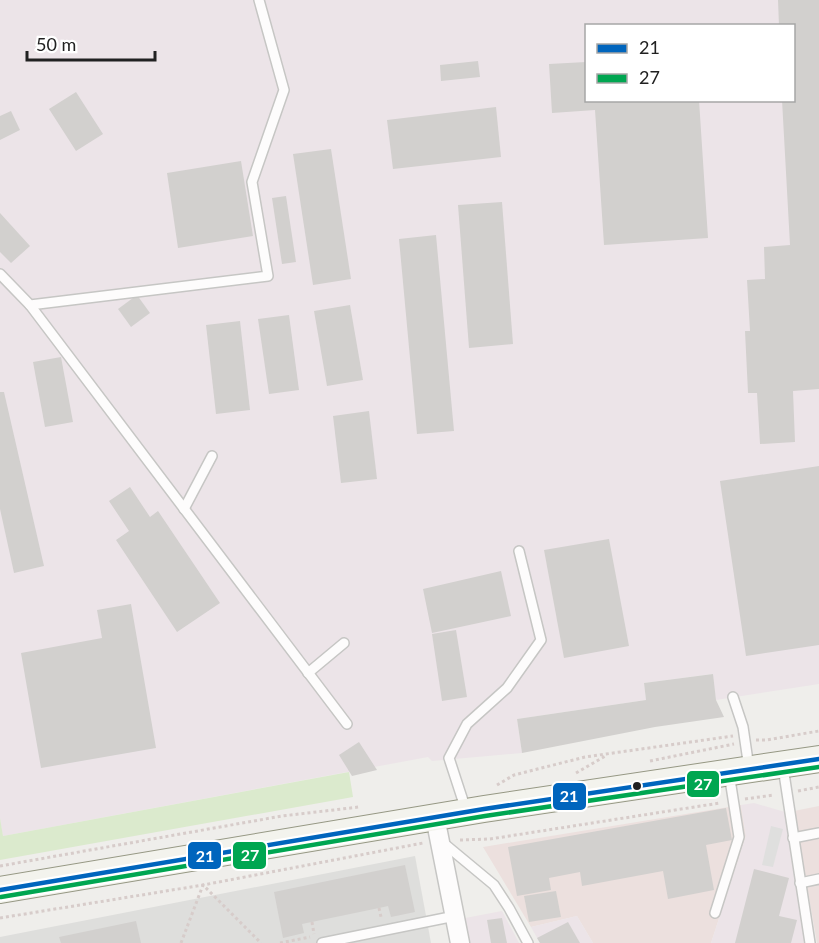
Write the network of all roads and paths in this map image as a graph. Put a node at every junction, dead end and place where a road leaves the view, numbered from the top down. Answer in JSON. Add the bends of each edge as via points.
{"nodes":[{"id":1,"x":259,"y":0,"type":"edge"},
{"id":2,"x":0,"y":274,"type":"edge"},
{"id":3,"x":30,"y":305,"type":"junction"},
{"id":4,"x":212,"y":456,"type":"dead end"},
{"id":5,"x":184,"y":509,"type":"junction"},
{"id":6,"x":519,"y":551,"type":"dead end"},
{"id":7,"x":344,"y":643,"type":"dead end"},
{"id":8,"x":308,"y":673,"type":"junction"},
{"id":9,"x":733,"y":697,"type":"dead end"},
{"id":10,"x":347,"y":724,"type":"dead end"},
{"id":11,"x":745,"y":737,"type":"junction"},
{"id":12,"x":759,"y":739,"type":"dead end"},
{"id":13,"x":610,"y":753,"type":"junction"},
{"id":14,"x":819,"y":759,"type":"edge"},
{"id":15,"x":783,"y":765,"type":"junction"},
{"id":16,"x":739,"y":771,"type":"junction"},
{"id":17,"x":570,"y":777,"type":"dead end"},
{"id":18,"x":496,"y":785,"type":"dead end"},
{"id":19,"x":819,"y":787,"type":"edge"},
{"id":20,"x":786,"y":793,"type":"junction"},
{"id":21,"x":733,"y":801,"type":"junction"},
{"id":22,"x":467,"y":812,"type":"junction"},
{"id":23,"x":437,"y":829,"type":"junction"},
{"id":24,"x":819,"y":833,"type":"edge"},
{"id":25,"x":793,"y":838,"type":"junction"},
{"id":26,"x":819,"y":879,"type":"edge"},
{"id":27,"x":800,"y":883,"type":"junction"},
{"id":28,"x":202,"y":885,"type":"junction"},
{"id":29,"x":0,"y":891,"type":"edge"},
{"id":30,"x":379,"y":908,"type":"dead end"},
{"id":31,"x":715,"y":913,"type":"dead end"},
{"id":32,"x":455,"y":916,"type":"junction"},
{"id":33,"x":0,"y":918,"type":"edge"},
{"id":34,"x":312,"y":922,"type":"dead end"},
{"id":35,"x":382,"y":922,"type":"dead end"},
{"id":36,"x":318,"y":939,"type":"edge"},
{"id":37,"x":181,"y":943,"type":"edge"},
{"id":38,"x":261,"y":943,"type":"edge"},
{"id":39,"x":460,"y":943,"type":"edge"},
{"id":40,"x":528,"y":943,"type":"edge"},
{"id":41,"x":810,"y":943,"type":"edge"}],
"edges":[{"from":1,"to":3,"type":"lane","via":[[284,90],[252,182],[268,276]]},
{"from":2,"to":3,"type":"lane"},
{"from":3,"to":5,"type":"lane"},
{"from":4,"to":5,"type":"lane"},
{"from":5,"to":8,"type":"lane"},
{"from":6,"to":22,"type":"lane","via":[[541,640],[507,688],[467,724],[449,758]]},
{"from":7,"to":8,"type":"lane"},
{"from":8,"to":10,"type":"lane"},
{"from":9,"to":11,"type":"lane"},
{"from":11,"to":12,"type":"path"},
{"from":11,"to":13,"type":"path"},
{"from":11,"to":16,"type":"lane"},
{"from":13,"to":17,"type":"path"},
{"from":13,"to":18,"type":"path","via":[[514,775]]},
{"from":14,"to":15,"type":"main road"},
{"from":15,"to":16,"type":"main road"},
{"from":15,"to":20,"type":"lane"},
{"from":16,"to":21,"type":"lane"},
{"from":16,"to":22,"type":"main road"},
{"from":19,"to":20,"type":"path"},
{"from":20,"to":21,"type":"path"},
{"from":20,"to":25,"type":"lane"},
{"from":21,"to":23,"type":"path","via":[[490,839]]},
{"from":21,"to":31,"type":"lane","via":[[739,837]]},
{"from":22,"to":23,"type":"main road"},
{"from":23,"to":28,"type":"path"},
{"from":23,"to":29,"type":"main road"},
{"from":23,"to":32,"type":"street"},
{"from":23,"to":40,"type":"lane","via":[[494,885]]},
{"from":24,"to":25,"type":"lane"},
{"from":25,"to":27,"type":"lane"},
{"from":26,"to":27,"type":"lane"},
{"from":27,"to":41,"type":"lane"},
{"from":28,"to":33,"type":"path"},
{"from":28,"to":37,"type":"path"},
{"from":28,"to":38,"type":"path"},
{"from":30,"to":35,"type":"path"},
{"from":32,"to":36,"type":"lane"},
{"from":32,"to":39,"type":"street"},
{"from":34,"to":36,"type":"path"}]}
